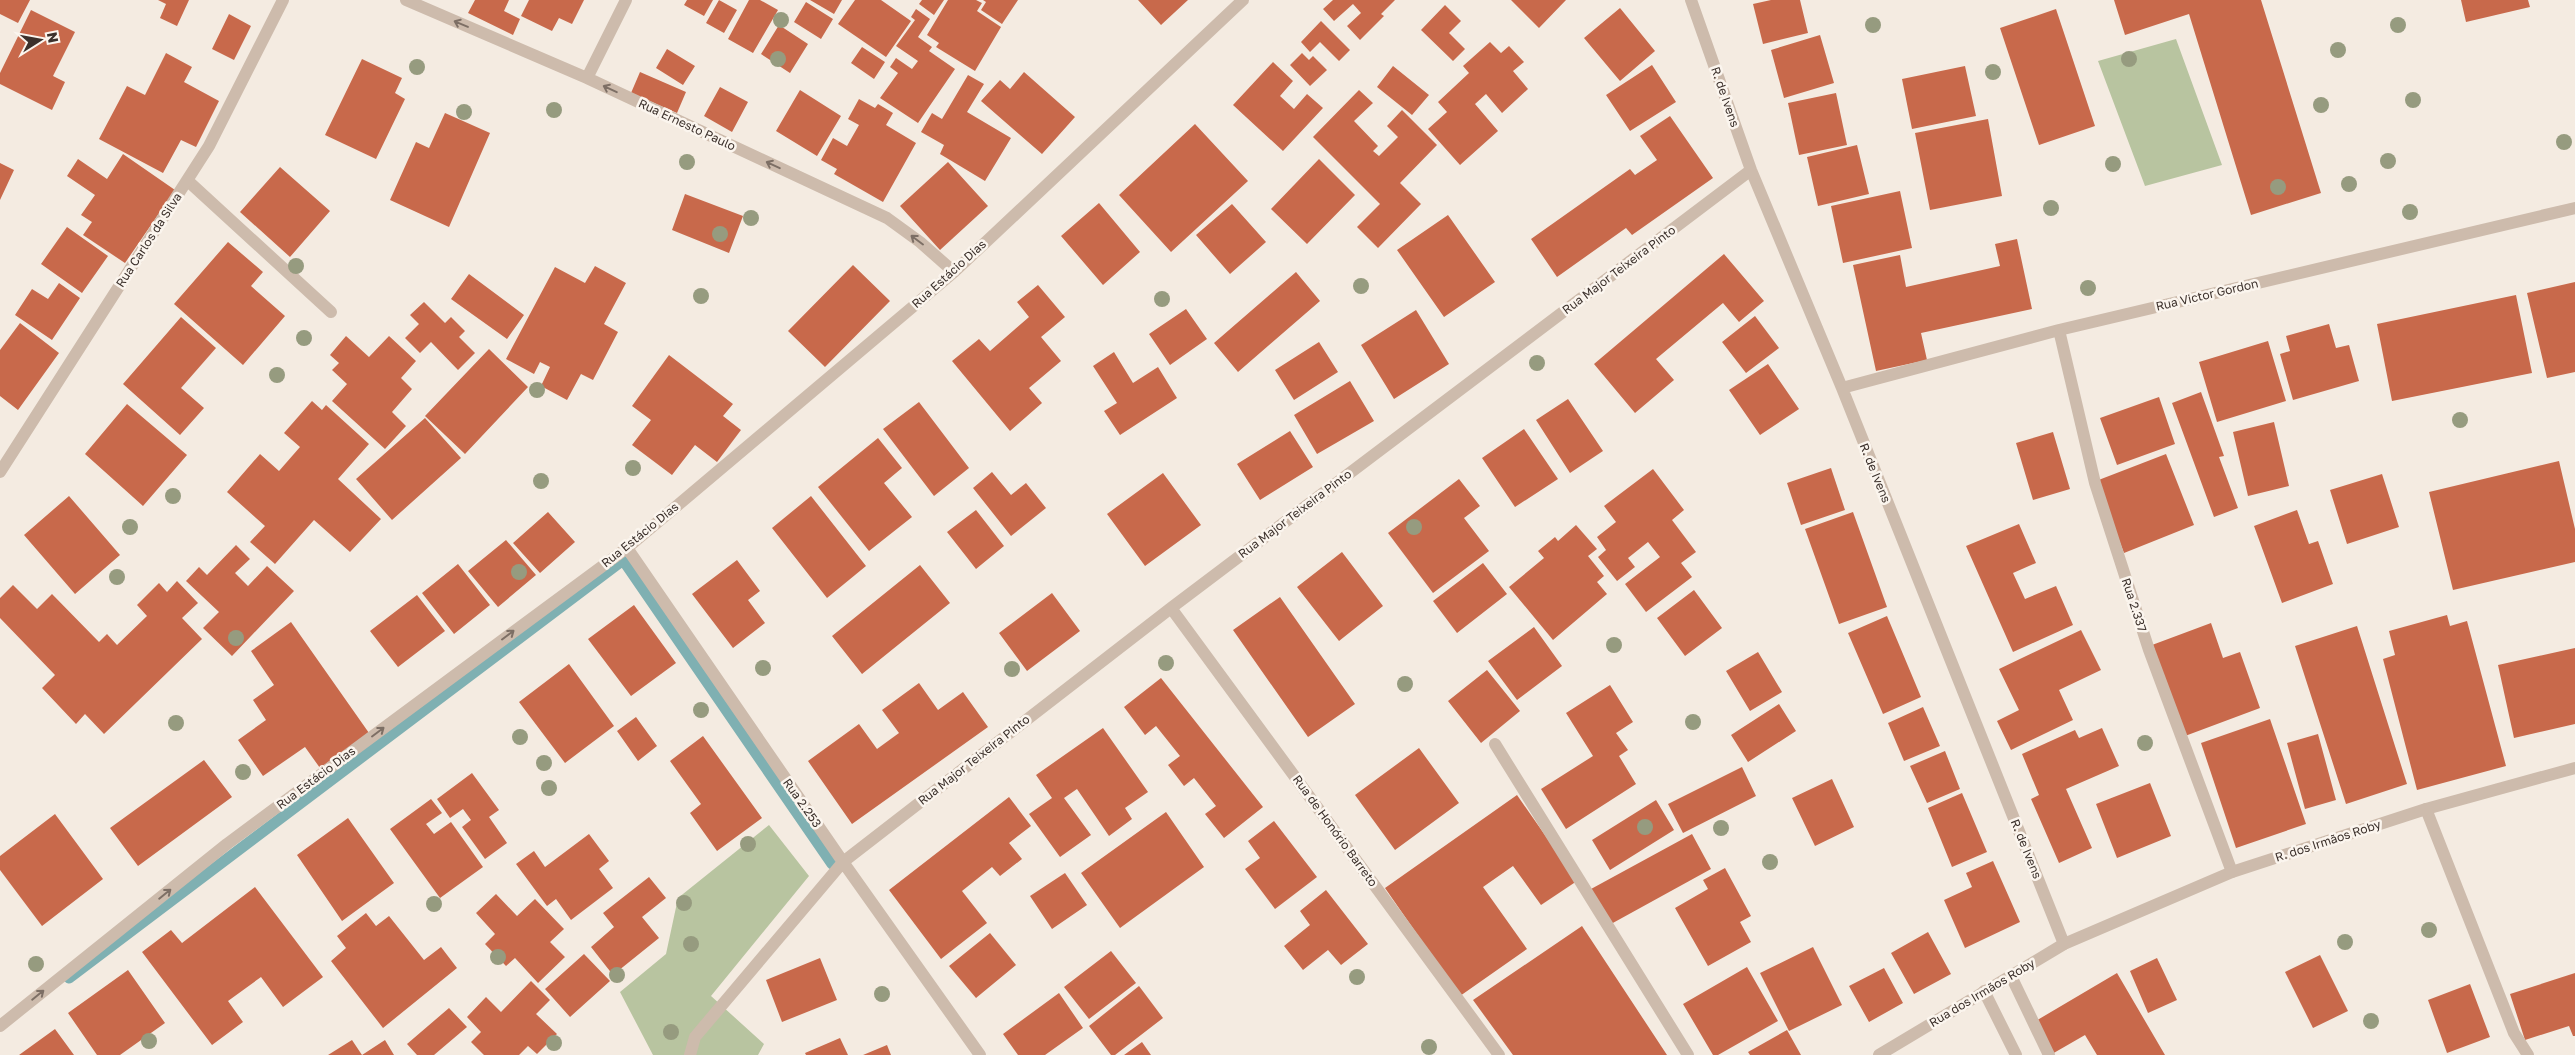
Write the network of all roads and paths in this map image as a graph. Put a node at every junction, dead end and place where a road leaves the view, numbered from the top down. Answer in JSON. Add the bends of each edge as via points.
{"nodes":[{"id":1,"x":283,"y":0,"type":"edge"},
{"id":2,"x":406,"y":0,"type":"edge"},
{"id":3,"x":626,"y":0,"type":"edge"},
{"id":4,"x":1243,"y":0,"type":"edge"},
{"id":5,"x":1691,"y":0,"type":"edge"},
{"id":6,"x":587,"y":78,"type":"junction"},
{"id":7,"x":1751,"y":170,"type":"junction"},
{"id":8,"x":188,"y":181,"type":"junction"},
{"id":9,"x":2575,"y":208,"type":"edge"},
{"id":10,"x":954,"y":272,"type":"junction"},
{"id":11,"x":331,"y":312,"type":"dead end"},
{"id":12,"x":2059,"y":330,"type":"junction"},
{"id":13,"x":1842,"y":388,"type":"junction"},
{"id":14,"x":0,"y":472,"type":"edge"},
{"id":15,"x":626,"y":548,"type":"junction"},
{"id":16,"x":1171,"y":608,"type":"junction"},
{"id":17,"x":1495,"y":744,"type":"dead end"},
{"id":18,"x":2575,"y":768,"type":"edge"},
{"id":19,"x":2426,"y":809,"type":"junction"},
{"id":20,"x":843,"y":862,"type":"junction"},
{"id":21,"x":2232,"y":872,"type":"junction"},
{"id":22,"x":2087,"y":934,"type":"joint"},
{"id":23,"x":2064,"y":944,"type":"junction"},
{"id":24,"x":2012,"y":976,"type":"junction"},
{"id":25,"x":1984,"y":991,"type":"junction"},
{"id":26,"x":0,"y":1026,"type":"edge"},
{"id":27,"x":690,"y":1055,"type":"edge"},
{"id":28,"x":980,"y":1055,"type":"edge"},
{"id":29,"x":1499,"y":1055,"type":"edge"},
{"id":30,"x":1688,"y":1055,"type":"edge"},
{"id":31,"x":1879,"y":1055,"type":"edge"},
{"id":32,"x":2016,"y":1055,"type":"edge"},
{"id":33,"x":2049,"y":1055,"type":"edge"},
{"id":34,"x":2528,"y":1055,"type":"edge"}],
"edges":[{"from":1,"to":8,"type":"street","name":"Rua Carlos da Silva","via":[[210,146]]},
{"from":6,"to":2,"type":"street","name":"Rua Ernesto Paulo","one_way":true},
{"from":3,"to":6,"type":"street"},
{"from":4,"to":10,"type":"street","name":"Rua Estácio Dias"},
{"from":5,"to":7,"type":"street","name":"R. de Ivens"},
{"from":10,"to":6,"type":"street","name":"Rua Ernesto Paulo","one_way":true,"via":[[887,218]]},
{"from":7,"to":13,"type":"street","name":"R. de Ivens"},
{"from":7,"to":16,"type":"street","name":"Rua Major Teixeira Pinto"},
{"from":8,"to":11,"type":"street"},
{"from":8,"to":14,"type":"street","name":"Rua Carlos da Silva"},
{"from":9,"to":12,"type":"street","name":"Rua Victor Gordon"},
{"from":10,"to":15,"type":"street","name":"Rua Estácio Dias"},
{"from":12,"to":13,"type":"street","name":"Rua Victor Gordon"},
{"from":12,"to":21,"type":"street","name":"Rua 2.337","via":[[2095,483],[2149,650]]},
{"from":13,"to":23,"type":"street","name":"R. de Ivens"},
{"from":15,"to":20,"type":"street","name":"Rua 2.253"},
{"from":26,"to":15,"type":"street","name":"Rua Estácio Dias","one_way":true,"via":[[226,844]]},
{"from":16,"to":20,"type":"street","name":"Rua Major Teixeira Pinto"},
{"from":16,"to":29,"type":"street","name":"Rua de Honório Barreto"},
{"from":17,"to":30,"type":"street"},
{"from":18,"to":19,"type":"street","name":"R. dos Irmãos Roby"},
{"from":19,"to":21,"type":"street","name":"R. dos Irmãos Roby"},
{"from":19,"to":34,"type":"street","via":[[2514,1033]]},
{"from":20,"to":27,"type":"street","name":"Rua Major Teixeira Pinto","via":[[695,1037]]},
{"from":20,"to":28,"type":"street","name":"Rua 2.253"},
{"from":21,"to":22,"type":"street","name":"R. dos Irmãos Roby"},
{"from":22,"to":23,"type":"street","name":"Rua dos Irmãos Roby"},
{"from":23,"to":24,"type":"street","name":"Rua dos Irmãos Roby"},
{"from":24,"to":25,"type":"street","name":"Rua dos Irmãos Roby"},
{"from":24,"to":33,"type":"street"},
{"from":25,"to":31,"type":"street","name":"Rua dos Irmãos Roby"},
{"from":25,"to":32,"type":"street"}]}
